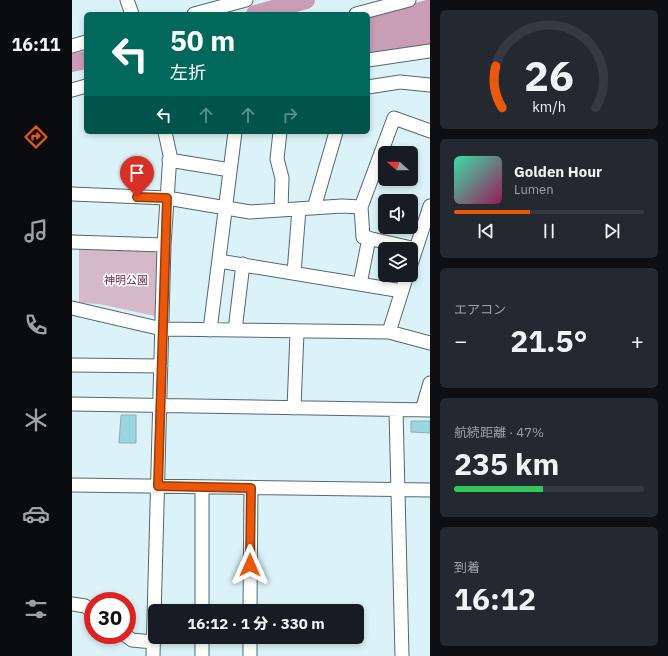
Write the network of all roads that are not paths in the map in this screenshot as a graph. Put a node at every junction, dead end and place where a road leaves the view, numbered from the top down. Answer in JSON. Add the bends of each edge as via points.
{"nodes":[{"id":1,"x":128,"y":0,"type":"edge"},
{"id":2,"x":246,"y":0,"type":"edge"},
{"id":3,"x":409,"y":0,"type":"edge"},
{"id":4,"x":206,"y":5,"type":"edge"},
{"id":5,"x":131,"y":12,"type":"edge"},
{"id":6,"x":197,"y":12,"type":"edge"},
{"id":7,"x":364,"y":12,"type":"edge"},
{"id":8,"x":430,"y":51,"type":"edge"},
{"id":9,"x":370,"y":60,"type":"edge"},
{"id":10,"x":430,"y":85,"type":"edge"},
{"id":11,"x":84,"y":87,"type":"edge"},
{"id":12,"x":370,"y":87,"type":"edge"},
{"id":13,"x":72,"y":90,"type":"edge"},
{"id":14,"x":430,"y":131,"type":"edge"},
{"id":15,"x":165,"y":134,"type":"edge"},
{"id":16,"x":235,"y":134,"type":"edge"},
{"id":17,"x":280,"y":134,"type":"edge"},
{"id":18,"x":335,"y":134,"type":"edge"},
{"id":19,"x":169,"y":160,"type":"junction"},
{"id":20,"x":230,"y":170,"type":"junction"},
{"id":21,"x":73,"y":191,"type":"edge"},
{"id":22,"x":167,"y":198,"type":"junction"},
{"id":23,"x":430,"y":206,"type":"edge"},
{"id":24,"x":361,"y":207,"type":"junction"},
{"id":25,"x":226,"y":208,"type":"junction"},
{"id":26,"x":314,"y":208,"type":"junction"},
{"id":27,"x":300,"y":209,"type":"junction"},
{"id":28,"x":281,"y":210,"type":"junction"},
{"id":29,"x":369,"y":238,"type":"junction"},
{"id":30,"x":72,"y":242,"type":"edge"},
{"id":31,"x":386,"y":242,"type":"edge"},
{"id":32,"x":418,"y":243,"type":"edge"},
{"id":33,"x":164,"y":245,"type":"junction"},
{"id":34,"x":219,"y":261,"type":"junction"},
{"id":35,"x":243,"y":264,"type":"junction"},
{"id":36,"x":294,"y":273,"type":"junction"},
{"id":37,"x":405,"y":282,"type":"edge"},
{"id":38,"x":360,"y":284,"type":"junction"},
{"id":39,"x":402,"y":290,"type":"junction"},
{"id":40,"x":72,"y":308,"type":"edge"},
{"id":41,"x":162,"y":329,"type":"junction"},
{"id":42,"x":210,"y":330,"type":"junction"},
{"id":43,"x":235,"y":330,"type":"junction"},
{"id":44,"x":297,"y":332,"type":"junction"},
{"id":45,"x":389,"y":332,"type":"junction"},
{"id":46,"x":430,"y":343,"type":"edge"},
{"id":47,"x":72,"y":365,"type":"edge"},
{"id":48,"x":161,"y":366,"type":"junction"},
{"id":49,"x":430,"y":382,"type":"edge"},
{"id":50,"x":72,"y":404,"type":"edge"},
{"id":51,"x":160,"y":405,"type":"junction"},
{"id":52,"x":294,"y":408,"type":"junction"},
{"id":53,"x":396,"y":410,"type":"junction"},
{"id":54,"x":426,"y":410,"type":"edge"},
{"id":55,"x":72,"y":485,"type":"edge"},
{"id":56,"x":158,"y":486,"type":"junction"},
{"id":57,"x":202,"y":487,"type":"junction"},
{"id":58,"x":251,"y":488,"type":"junction"},
{"id":59,"x":430,"y":490,"type":"edge"},
{"id":60,"x":398,"y":491,"type":"junction"},
{"id":61,"x":72,"y":604,"type":"edge"},
{"id":62,"x":155,"y":604,"type":"edge"},
{"id":63,"x":202,"y":604,"type":"edge"},
{"id":64,"x":250,"y":604,"type":"edge"},
{"id":65,"x":84,"y":606,"type":"edge"},
{"id":66,"x":136,"y":640,"type":"edge"},
{"id":67,"x":148,"y":641,"type":"edge"},
{"id":68,"x":154,"y":644,"type":"edge"},
{"id":69,"x":202,"y":644,"type":"edge"},
{"id":70,"x":250,"y":644,"type":"edge"},
{"id":71,"x":153,"y":656,"type":"edge"},
{"id":72,"x":202,"y":656,"type":"edge"},
{"id":73,"x":250,"y":656,"type":"edge"},
{"id":74,"x":402,"y":656,"type":"edge"}],
"edges":[{"from":1,"to":5,"type":"street"},
{"from":2,"to":4,"type":"street"},
{"from":3,"to":7,"type":"street"},
{"from":4,"to":6,"type":"street"},
{"from":8,"to":9,"type":"street"},
{"from":10,"to":12,"type":"street","via":[[400,82]]},
{"from":11,"to":13,"type":"street"},
{"from":14,"to":24,"type":"street","via":[[394,118]]},
{"from":15,"to":19,"type":"street"},
{"from":16,"to":20,"type":"street"},
{"from":17,"to":28,"type":"street","via":[[277,159],[282,178]]},
{"from":18,"to":26,"type":"street"},
{"from":19,"to":20,"type":"street"},
{"from":19,"to":22,"type":"street"},
{"from":20,"to":25,"type":"street"},
{"from":21,"to":22,"type":"street"},
{"from":22,"to":25,"type":"street"},
{"from":22,"to":33,"type":"street"},
{"from":23,"to":32,"type":"street"},
{"from":24,"to":26,"type":"street"},
{"from":24,"to":29,"type":"street","via":[[363,237]]},
{"from":25,"to":28,"type":"street","via":[[250,212]]},
{"from":25,"to":34,"type":"street"},
{"from":26,"to":27,"type":"street"},
{"from":27,"to":28,"type":"street"},
{"from":27,"to":36,"type":"street"},
{"from":29,"to":31,"type":"street"},
{"from":29,"to":38,"type":"street"},
{"from":30,"to":33,"type":"street"},
{"from":33,"to":41,"type":"street"},
{"from":34,"to":35,"type":"street"},
{"from":34,"to":42,"type":"street"},
{"from":35,"to":36,"type":"street"},
{"from":35,"to":43,"type":"street"},
{"from":36,"to":38,"type":"street"},
{"from":37,"to":39,"type":"street"},
{"from":38,"to":39,"type":"street"},
{"from":39,"to":45,"type":"street"},
{"from":40,"to":41,"type":"street"},
{"from":41,"to":42,"type":"street"},
{"from":41,"to":48,"type":"street"},
{"from":42,"to":43,"type":"street"},
{"from":43,"to":44,"type":"street"},
{"from":44,"to":45,"type":"street"},
{"from":44,"to":52,"type":"street"},
{"from":45,"to":46,"type":"street"},
{"from":47,"to":48,"type":"street"},
{"from":48,"to":51,"type":"street"},
{"from":49,"to":54,"type":"street"},
{"from":50,"to":51,"type":"street"},
{"from":51,"to":52,"type":"street"},
{"from":51,"to":56,"type":"street"},
{"from":52,"to":53,"type":"street"},
{"from":53,"to":54,"type":"street"},
{"from":53,"to":60,"type":"street"},
{"from":55,"to":56,"type":"street"},
{"from":56,"to":57,"type":"street"},
{"from":56,"to":62,"type":"street"},
{"from":57,"to":58,"type":"street"},
{"from":57,"to":63,"type":"street"},
{"from":58,"to":60,"type":"street"},
{"from":58,"to":64,"type":"street"},
{"from":59,"to":60,"type":"street"},
{"from":60,"to":74,"type":"street"},
{"from":61,"to":65,"type":"street"},
{"from":66,"to":67,"type":"street"},
{"from":68,"to":71,"type":"street"},
{"from":69,"to":72,"type":"street"},
{"from":70,"to":73,"type":"street"}]}
